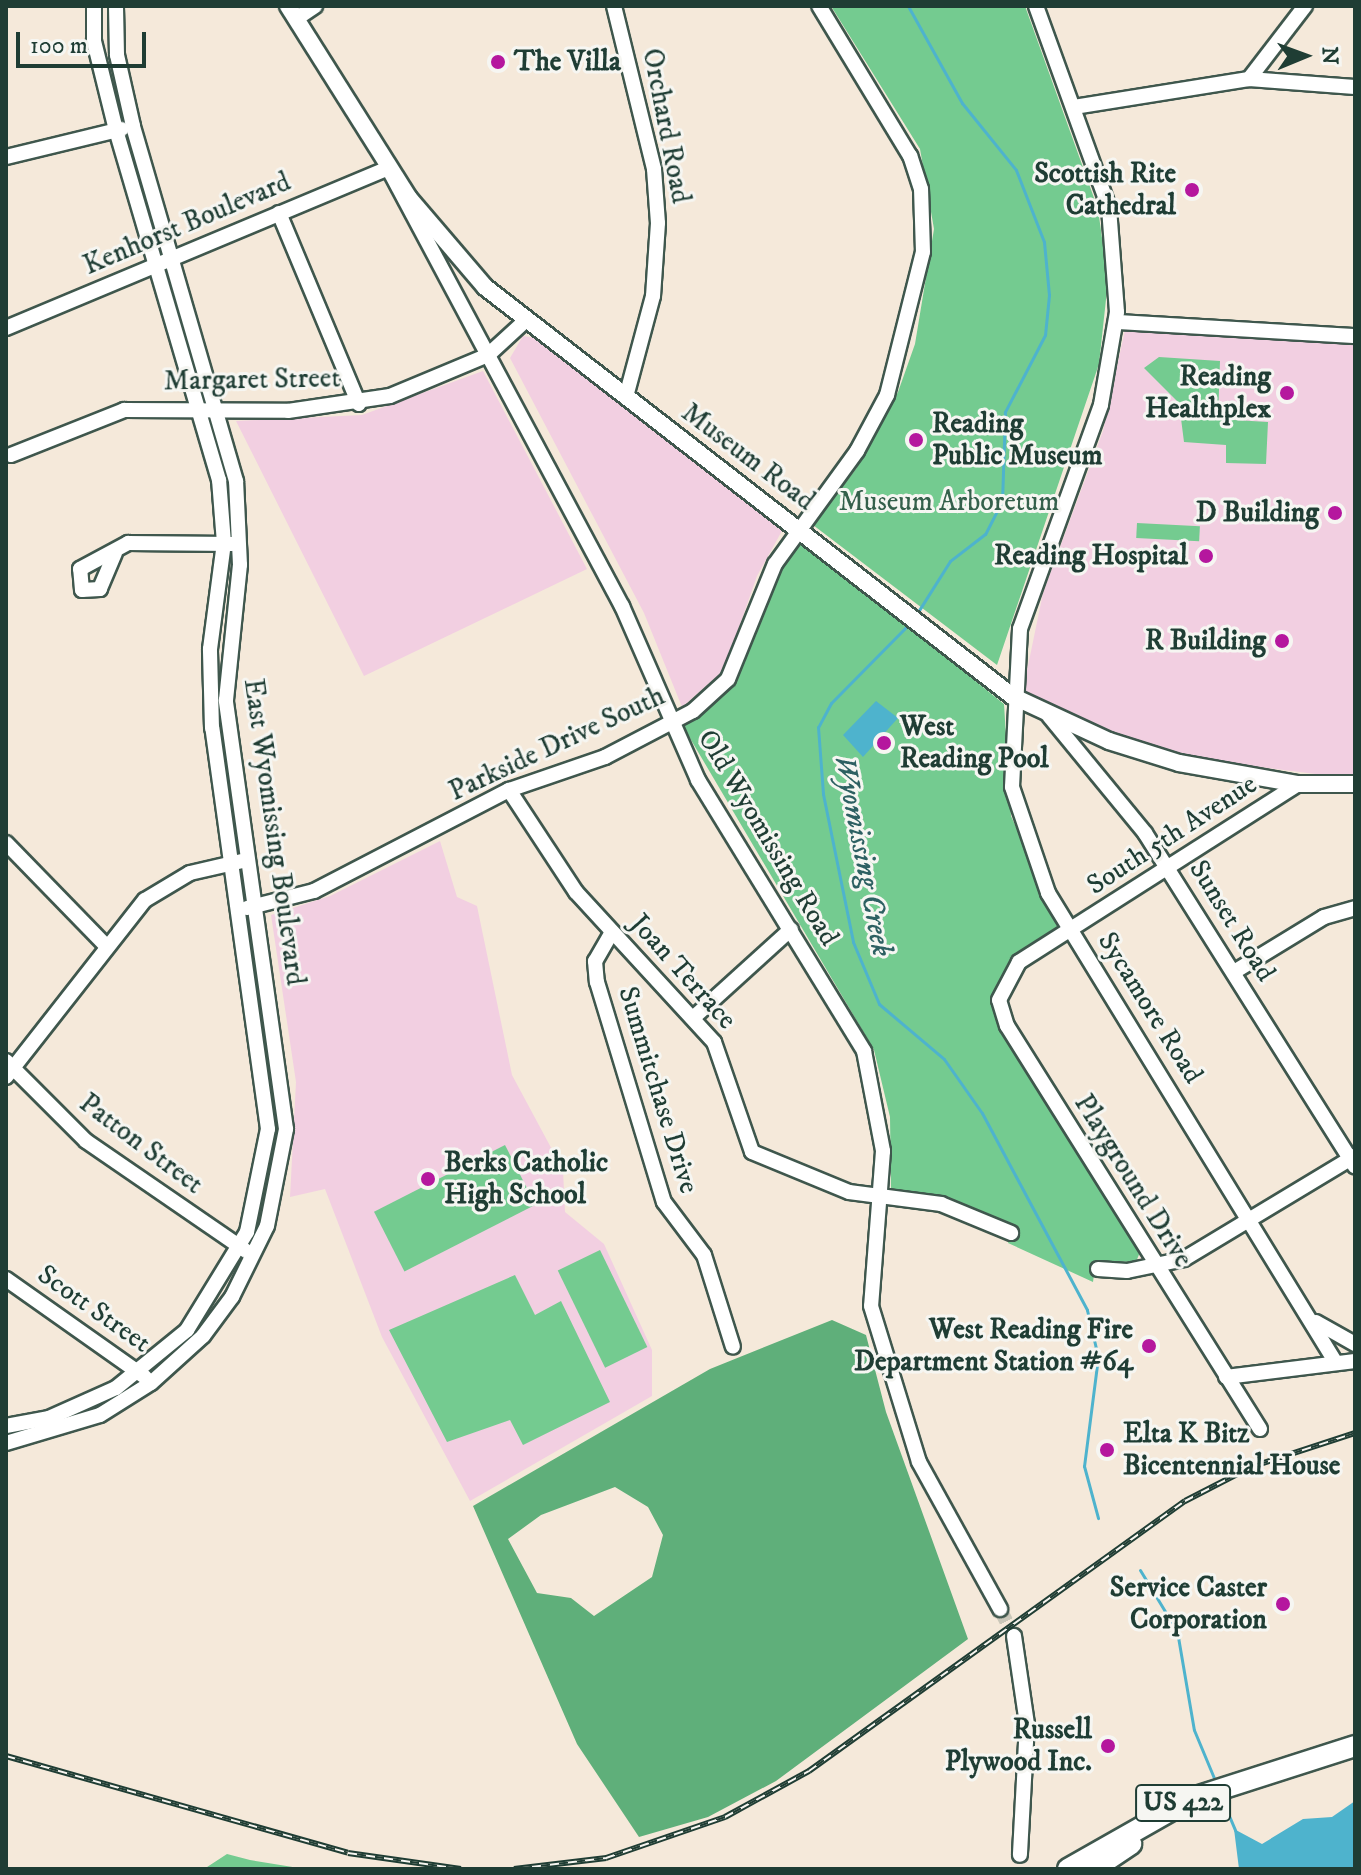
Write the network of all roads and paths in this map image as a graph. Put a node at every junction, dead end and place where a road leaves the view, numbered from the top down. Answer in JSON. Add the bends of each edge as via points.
{"nodes":[{"id":1,"x":83,"y":6,"type":"edge"},
{"id":2,"x":94,"y":6,"type":"edge"},
{"id":3,"x":116,"y":6,"type":"edge"},
{"id":4,"x":315,"y":6,"type":"edge"},
{"id":5,"x":614,"y":6,"type":"edge"},
{"id":6,"x":819,"y":6,"type":"edge"},
{"id":7,"x":1036,"y":6,"type":"edge"},
{"id":8,"x":1305,"y":6,"type":"edge"},
{"id":9,"x":292,"y":13,"type":"edge"},
{"id":10,"x":92,"y":26,"type":"junction"},
{"id":11,"x":115,"y":33,"type":"junction"},
{"id":12,"x":1249,"y":79,"type":"junction"},
{"id":13,"x":1355,"y":87,"type":"edge"},
{"id":14,"x":1074,"y":107,"type":"junction"},
{"id":15,"x":133,"y":126,"type":"junction"},
{"id":16,"x":116,"y":130,"type":"junction"},
{"id":17,"x":6,"y":157,"type":"edge"},
{"id":18,"x":388,"y":168,"type":"junction"},
{"id":19,"x":279,"y":213,"type":"junction"},
{"id":20,"x":171,"y":258,"type":"junction"},
{"id":21,"x":156,"y":264,"type":"junction"},
{"id":22,"x":526,"y":320,"type":"junction"},
{"id":23,"x":1117,"y":322,"type":"junction"},
{"id":24,"x":6,"y":328,"type":"edge"},
{"id":25,"x":1355,"y":336,"type":"edge"},
{"id":26,"x":488,"y":355,"type":"junction"},
{"id":27,"x":626,"y":397,"type":"junction"},
{"id":28,"x":359,"y":404,"type":"junction"},
{"id":29,"x":202,"y":410,"type":"junction"},
{"id":30,"x":219,"y":410,"type":"junction"},
{"id":31,"x":11,"y":455,"type":"dead end"},
{"id":32,"x":800,"y":529,"type":"junction"},
{"id":33,"x":224,"y":543,"type":"junction"},
{"id":34,"x":240,"y":544,"type":"junction"},
{"id":35,"x":115,"y":553,"type":"dead end"},
{"id":36,"x":1012,"y":696,"type":"junction"},
{"id":37,"x":1049,"y":716,"type":"junction"},
{"id":38,"x":669,"y":723,"type":"junction"},
{"id":39,"x":1298,"y":784,"type":"junction"},
{"id":40,"x":1355,"y":784,"type":"edge"},
{"id":41,"x":509,"y":790,"type":"junction"},
{"id":42,"x":6,"y":843,"type":"edge"},
{"id":43,"x":240,"y":861,"type":"junction"},
{"id":44,"x":1169,"y":869,"type":"junction"},
{"id":45,"x":248,"y":908,"type":"junction"},
{"id":46,"x":1355,"y":908,"type":"edge"},
{"id":47,"x":791,"y":929,"type":"junction"},
{"id":48,"x":1071,"y":931,"type":"junction"},
{"id":49,"x":612,"y":932,"type":"junction"},
{"id":50,"x":107,"y":947,"type":"junction"},
{"id":51,"x":1026,"y":958,"type":"joint"},
{"id":52,"x":1234,"y":972,"type":"junction"},
{"id":53,"x":693,"y":1018,"type":"junction"},
{"id":54,"x":9,"y":1069,"type":"edge"},
{"id":55,"x":268,"y":1129,"type":"junction"},
{"id":56,"x":286,"y":1129,"type":"junction"},
{"id":57,"x":1353,"y":1159,"type":"edge"},
{"id":58,"x":881,"y":1196,"type":"junction"},
{"id":59,"x":1251,"y":1219,"type":"junction"},
{"id":60,"x":1011,"y":1233,"type":"dead end"},
{"id":61,"x":240,"y":1248,"type":"junction"},
{"id":62,"x":254,"y":1257,"type":"junction"},
{"id":63,"x":1155,"y":1266,"type":"junction"},
{"id":64,"x":1098,"y":1269,"type":"dead end"},
{"id":65,"x":6,"y":1279,"type":"edge"},
{"id":66,"x":1316,"y":1322,"type":"junction"},
{"id":67,"x":1355,"y":1344,"type":"edge"},
{"id":68,"x":733,"y":1347,"type":"dead end"},
{"id":69,"x":1355,"y":1361,"type":"edge"},
{"id":70,"x":1336,"y":1363,"type":"junction"},
{"id":71,"x":1226,"y":1377,"type":"junction"},
{"id":72,"x":146,"y":1378,"type":"junction"},
{"id":73,"x":6,"y":1426,"type":"edge"},
{"id":74,"x":1260,"y":1429,"type":"dead end"},
{"id":75,"x":6,"y":1443,"type":"edge"},
{"id":76,"x":1000,"y":1609,"type":"tunnel mouth"},
{"id":77,"x":1014,"y":1636,"type":"tunnel mouth"},
{"id":78,"x":1355,"y":1746,"type":"edge"},
{"id":79,"x":1355,"y":1756,"type":"edge"},
{"id":80,"x":1309,"y":1764,"type":"junction"},
{"id":81,"x":1020,"y":1855,"type":"dead end"},
{"id":82,"x":1068,"y":1869,"type":"edge"},
{"id":83,"x":1094,"y":1869,"type":"edge"}],
"edges":[{"from":1,"to":10,"type":"street"},
{"from":2,"to":10,"type":"street","name":"East Wyomissing Boulevard"},
{"from":3,"to":11,"type":"street","name":"East Wyomissing Boulevard"},
{"from":4,"to":9,"type":"street"},
{"from":5,"to":27,"type":"street","name":"Orchard Road","via":[[654,169],[658,223],[651,307]]},
{"from":6,"to":32,"type":"street","name":"Parkside Drive South","via":[[910,156],[921,189],[923,252],[887,395]]},
{"from":7,"to":14,"type":"street","name":"Sycamore Road"},
{"from":8,"to":12,"type":"street"},
{"from":9,"to":18,"type":"main road","name":"Museum Road"},
{"from":10,"to":11,"type":"street"},
{"from":10,"to":16,"type":"street","name":"East Wyomissing Boulevard"},
{"from":11,"to":15,"type":"street","name":"East Wyomissing Boulevard"},
{"from":12,"to":13,"type":"street"},
{"from":12,"to":14,"type":"street"},
{"from":14,"to":23,"type":"street","name":"Sycamore Road","via":[[1113,225]]},
{"from":15,"to":16,"type":"street"},
{"from":15,"to":20,"type":"street","name":"East Wyomissing Boulevard"},
{"from":16,"to":17,"type":"street"},
{"from":16,"to":21,"type":"street","name":"East Wyomissing Boulevard"},
{"from":18,"to":19,"type":"street","name":"Kenhorst Boulevard"},
{"from":18,"to":22,"type":"main road","name":"Museum Road","via":[[441,240]]},
{"from":18,"to":26,"type":"street","name":"Old Wyomissing Road"},
{"from":19,"to":20,"type":"street","name":"Kenhorst Boulevard"},
{"from":19,"to":28,"type":"street"},
{"from":20,"to":21,"type":"street","name":"Kenhorst Boulevard"},
{"from":20,"to":30,"type":"street","name":"East Wyomissing Boulevard"},
{"from":21,"to":24,"type":"street","name":"Kenhorst Boulevard"},
{"from":21,"to":29,"type":"street","name":"East Wyomissing Boulevard"},
{"from":22,"to":26,"type":"street","name":"Margaret Street"},
{"from":22,"to":27,"type":"main road","name":"Museum Road"},
{"from":23,"to":25,"type":"street"},
{"from":23,"to":36,"type":"street","name":"Sycamore Road","via":[[1101,405],[1020,629]]},
{"from":26,"to":28,"type":"street","name":"Margaret Street","via":[[431,383]]},
{"from":26,"to":38,"type":"street","name":"Old Wyomissing Road","via":[[637,635]]},
{"from":27,"to":32,"type":"main road","name":"Museum Road"},
{"from":28,"to":30,"type":"street","name":"Margaret Street"},
{"from":29,"to":30,"type":"street","name":"Margaret Street"},
{"from":29,"to":31,"type":"street","name":"Margaret Street","via":[[106,414]]},
{"from":29,"to":33,"type":"street","name":"East Wyomissing Boulevard","via":[[219,480]]},
{"from":30,"to":34,"type":"street","name":"East Wyomissing Boulevard","via":[[236,481]]},
{"from":32,"to":36,"type":"main road","name":"Museum Road"},
{"from":32,"to":38,"type":"street","name":"Parkside Drive South","via":[[765,584],[728,679]]},
{"from":33,"to":34,"type":"street"},
{"from":33,"to":35,"type":"street","via":[[143,540]]},
{"from":33,"to":43,"type":"street","name":"East Wyomissing Boulevard","via":[[210,701]]},
{"from":34,"to":43,"type":"street","name":"East Wyomissing Boulevard","via":[[226,700]]},
{"from":36,"to":37,"type":"main road","name":"Museum Road"},
{"from":36,"to":48,"type":"street","name":"Sycamore Road","via":[[1010,763],[1022,828]]},
{"from":37,"to":39,"type":"main road","name":"Museum Road","via":[[1179,763]]},
{"from":37,"to":44,"type":"street","name":"Sunset Road"},
{"from":38,"to":41,"type":"street","name":"Parkside Drive South","via":[[588,765]]},
{"from":38,"to":47,"type":"street","name":"Old Wyomissing Road"},
{"from":39,"to":40,"type":"main road","name":"South 5th Avenue"},
{"from":39,"to":44,"type":"street","name":"South 5th Avenue"},
{"from":41,"to":45,"type":"street","name":"Parkside Drive South","via":[[314,891]]},
{"from":41,"to":49,"type":"street","name":"Joan Terrace","via":[[551,861]]},
{"from":42,"to":50,"type":"street"},
{"from":43,"to":45,"type":"street","name":"East Wyomissing Boulevard"},
{"from":43,"to":50,"type":"street","via":[[162,887]]},
{"from":44,"to":48,"type":"street","name":"South 5th Avenue"},
{"from":44,"to":52,"type":"street","name":"Sunset Road"},
{"from":45,"to":55,"type":"street","name":"East Wyomissing Boulevard"},
{"from":45,"to":56,"type":"street","name":"East Wyomissing Boulevard"},
{"from":46,"to":52,"type":"street","via":[[1324,917]]},
{"from":47,"to":53,"type":"street"},
{"from":47,"to":58,"type":"street","name":"Old Wyomissing Road","via":[[869,1064],[881,1121]]},
{"from":48,"to":51,"type":"street","name":"South 5th Avenue"},
{"from":48,"to":59,"type":"street","name":"Sycamore Road"},
{"from":49,"to":53,"type":"street","name":"Joan Terrace"},
{"from":49,"to":68,"type":"street","name":"Summitchase Drive","via":[[595,961],[597,982],[664,1202],[704,1255]]},
{"from":50,"to":54,"type":"street"},
{"from":51,"to":63,"type":"street","name":"Playground Drive","via":[[1001,988],[1003,1020]]},
{"from":52,"to":57,"type":"street","name":"Sunset Road"},
{"from":53,"to":58,"type":"street","name":"Joan Terrace","via":[[723,1058],[752,1152],[810,1177]]},
{"from":54,"to":61,"type":"street","name":"Patton Street","via":[[86,1141]]},
{"from":55,"to":56,"type":"street"},
{"from":55,"to":61,"type":"street","name":"East Wyomissing Boulevard","via":[[259,1195]]},
{"from":56,"to":62,"type":"street","name":"East Wyomissing Boulevard","via":[[277,1193]]},
{"from":57,"to":59,"type":"street"},
{"from":58,"to":60,"type":"street","name":"Joan Terrace","via":[[941,1204]]},
{"from":58,"to":76,"type":"street","name":"Old Wyomissing Road","via":[[871,1306],[904,1425]]},
{"from":59,"to":63,"type":"street","via":[[1184,1259]]},
{"from":59,"to":66,"type":"street","name":"Sycamore Road"},
{"from":61,"to":62,"type":"street","name":"Patton Street"},
{"from":61,"to":72,"type":"street","name":"East Wyomissing Boulevard","via":[[206,1307]]},
{"from":62,"to":72,"type":"street","name":"East Wyomissing Boulevard","via":[[210,1327]]},
{"from":63,"to":64,"type":"street"},
{"from":63,"to":71,"type":"street","name":"Playground Drive"},
{"from":65,"to":72,"type":"street","name":"Scott Street"},
{"from":66,"to":67,"type":"street","name":"Sycamore Road"},
{"from":66,"to":70,"type":"street","name":"Sycamore Road"},
{"from":69,"to":70,"type":"street"},
{"from":70,"to":71,"type":"street"},
{"from":71,"to":74,"type":"street","name":"Playground Drive"},
{"from":72,"to":73,"type":"street","name":"East Wyomissing Boulevard","via":[[76,1408]]},
{"from":72,"to":75,"type":"street","name":"East Wyomissing Boulevard","via":[[77,1425]]},
{"from":77,"to":81,"type":"street","via":[[1027,1724]]},
{"from":78,"to":80,"type":"highway","number":"US 422"},
{"from":79,"to":80,"type":"highway","number":"US 422"},
{"from":80,"to":82,"type":"highway","number":"US 422","via":[[1193,1798]]},
{"from":80,"to":83,"type":"highway","number":"US 422","via":[[1209,1804]]}]}
